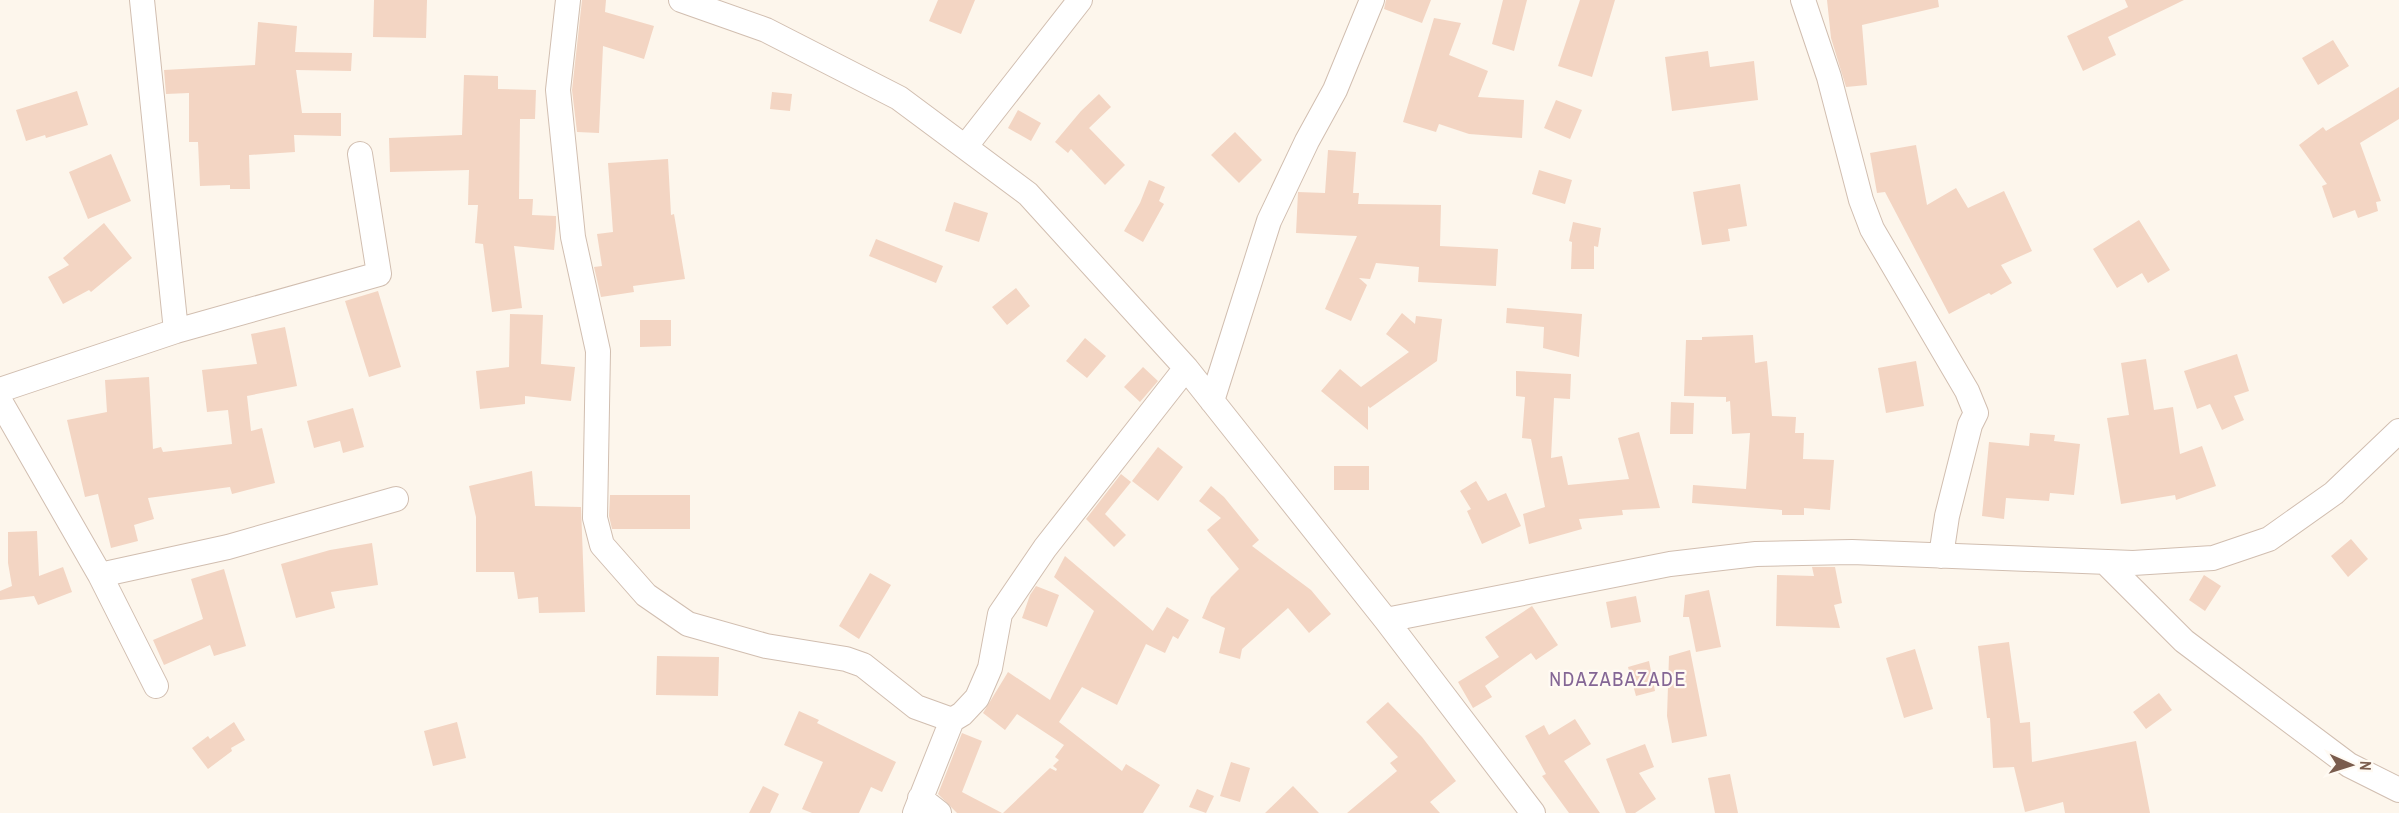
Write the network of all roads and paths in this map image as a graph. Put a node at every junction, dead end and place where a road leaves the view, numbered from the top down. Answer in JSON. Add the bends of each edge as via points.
{"nodes":[{"id":1,"x":142,"y":0,"type":"edge"},
{"id":2,"x":568,"y":0,"type":"edge"},
{"id":3,"x":681,"y":0,"type":"edge"},
{"id":4,"x":1080,"y":0,"type":"edge"},
{"id":5,"x":1372,"y":0,"type":"edge"},
{"id":6,"x":1803,"y":0,"type":"edge"},
{"id":7,"x":964,"y":147,"type":"junction"},
{"id":8,"x":360,"y":154,"type":"dead end"},
{"id":9,"x":176,"y":331,"type":"junction"},
{"id":10,"x":1186,"y":368,"type":"junction"},
{"id":11,"x":0,"y":390,"type":"edge"},
{"id":12,"x":0,"y":401,"type":"edge"},
{"id":13,"x":1212,"y":401,"type":"junction"},
{"id":14,"x":2399,"y":430,"type":"edge"},
{"id":15,"x":396,"y":499,"type":"dead end"},
{"id":16,"x":1941,"y":556,"type":"junction"},
{"id":17,"x":2105,"y":562,"type":"junction"},
{"id":18,"x":100,"y":575,"type":"junction"},
{"id":19,"x":1386,"y":620,"type":"junction"},
{"id":20,"x":156,"y":686,"type":"dead end"},
{"id":21,"x":952,"y":720,"type":"junction"},
{"id":22,"x":2399,"y":790,"type":"edge"},
{"id":23,"x":917,"y":806,"type":"edge"},
{"id":24,"x":1530,"y":812,"type":"edge"},
{"id":25,"x":939,"y":813,"type":"edge"}],
"edges":[{"from":1,"to":9,"type":"street"},
{"from":2,"to":21,"type":"street","via":[[558,90],[573,237],[598,351],[595,518],[602,545],[646,595],[688,624],[766,646],[863,665],[916,706]]},
{"from":3,"to":7,"type":"street","via":[[766,30],[899,98]]},
{"from":4,"to":7,"type":"street"},
{"from":5,"to":13,"type":"street","via":[[1335,90],[1269,221]]},
{"from":6,"to":16,"type":"street","via":[[1872,229],[1976,413],[1947,516]]},
{"from":7,"to":10,"type":"street","via":[[1028,194]]},
{"from":8,"to":9,"type":"street","via":[[379,274]]},
{"from":9,"to":11,"type":"street"},
{"from":10,"to":13,"type":"street"},
{"from":10,"to":21,"type":"street","via":[[1091,487],[1000,614],[990,668],[977,698]]},
{"from":12,"to":18,"type":"street"},
{"from":13,"to":19,"type":"street"},
{"from":14,"to":17,"type":"street","via":[[2334,494],[2269,539],[2213,558]]},
{"from":15,"to":18,"type":"street","via":[[228,547]]},
{"from":16,"to":17,"type":"street"},
{"from":16,"to":19,"type":"street","via":[[1852,552],[1756,554],[1670,564]]},
{"from":17,"to":22,"type":"street","via":[[2184,641],[2349,765]]},
{"from":18,"to":20,"type":"street"},
{"from":19,"to":24,"type":"street"},
{"from":21,"to":23,"type":"street"},
{"from":23,"to":25,"type":"street"}]}
